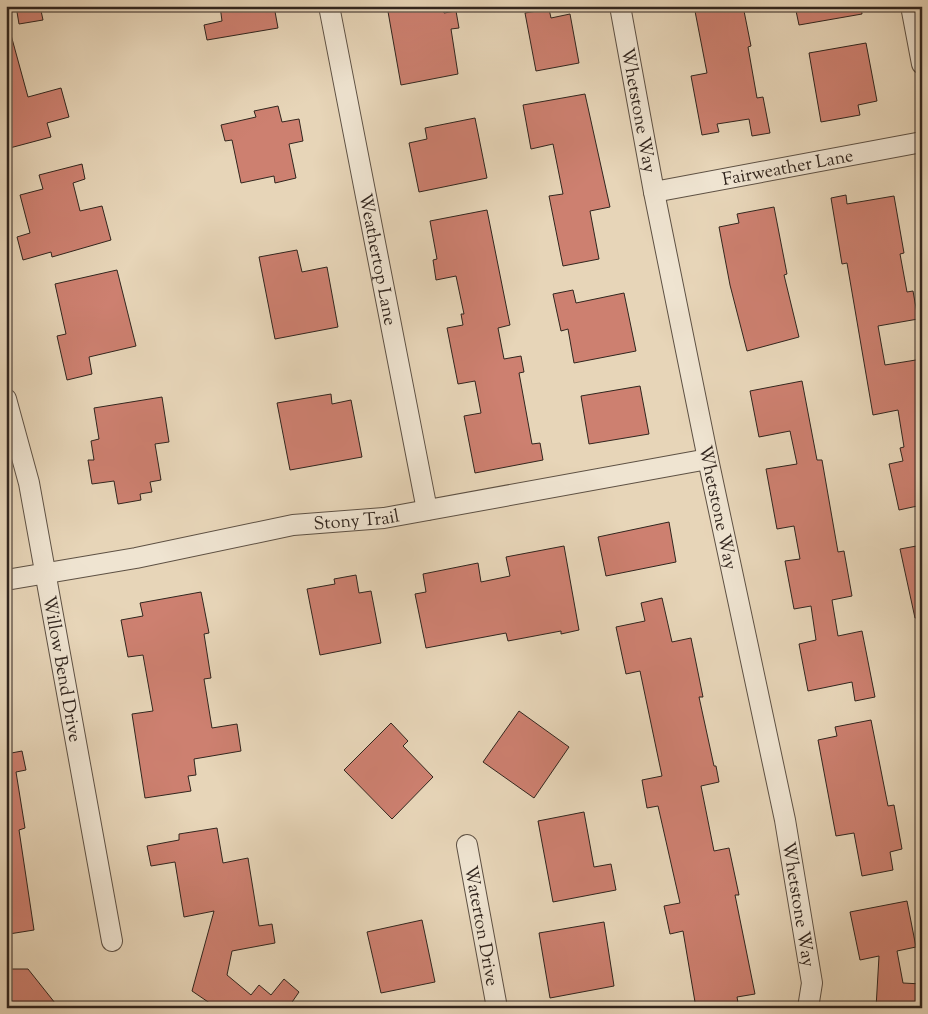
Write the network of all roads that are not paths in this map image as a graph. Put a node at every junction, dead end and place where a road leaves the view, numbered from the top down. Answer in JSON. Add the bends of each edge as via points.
{"nodes":[{"id":1,"x":329,"y":6,"type":"edge"},
{"id":2,"x":620,"y":6,"type":"edge"},
{"id":3,"x":911,"y":6,"type":"edge"},
{"id":4,"x":922,"y":64,"type":"edge"},
{"id":5,"x":922,"y":142,"type":"edge"},
{"id":6,"x":654,"y":192,"type":"junction"},
{"id":7,"x":6,"y":399,"type":"edge"},
{"id":8,"x":708,"y":459,"type":"junction"},
{"id":9,"x":427,"y":510,"type":"junction"},
{"id":10,"x":45,"y":573,"type":"junction"},
{"id":11,"x":6,"y":580,"type":"edge"},
{"id":12,"x":467,"y":845,"type":"dead end"},
{"id":13,"x":112,"y":941,"type":"dead end"},
{"id":14,"x":497,"y":1008,"type":"edge"},
{"id":15,"x":808,"y":1008,"type":"edge"}],
"edges":[{"from":1,"to":9,"type":"street","name":"Weathertop Lane"},
{"from":2,"to":6,"type":"street","name":"Whetstone Way"},
{"from":3,"to":4,"type":"street"},
{"from":5,"to":6,"type":"street","name":"Fairweather Lane"},
{"from":6,"to":8,"type":"street","name":"Whetstone Way"},
{"from":7,"to":10,"type":"street","name":"Willow Bend Drive","via":[[29,483]]},
{"from":8,"to":9,"type":"street","name":"Stony Trail"},
{"from":8,"to":15,"type":"street","name":"Whetstone Way","via":[[785,820],[812,984]]},
{"from":9,"to":10,"type":"street","name":"Stony Trail","via":[[384,518],[293,525],[136,558]]},
{"from":10,"to":11,"type":"street","name":"Stony Trail"},
{"from":10,"to":13,"type":"street","name":"Willow Bend Drive"},
{"from":12,"to":14,"type":"street","name":"Waterton Drive"}]}
